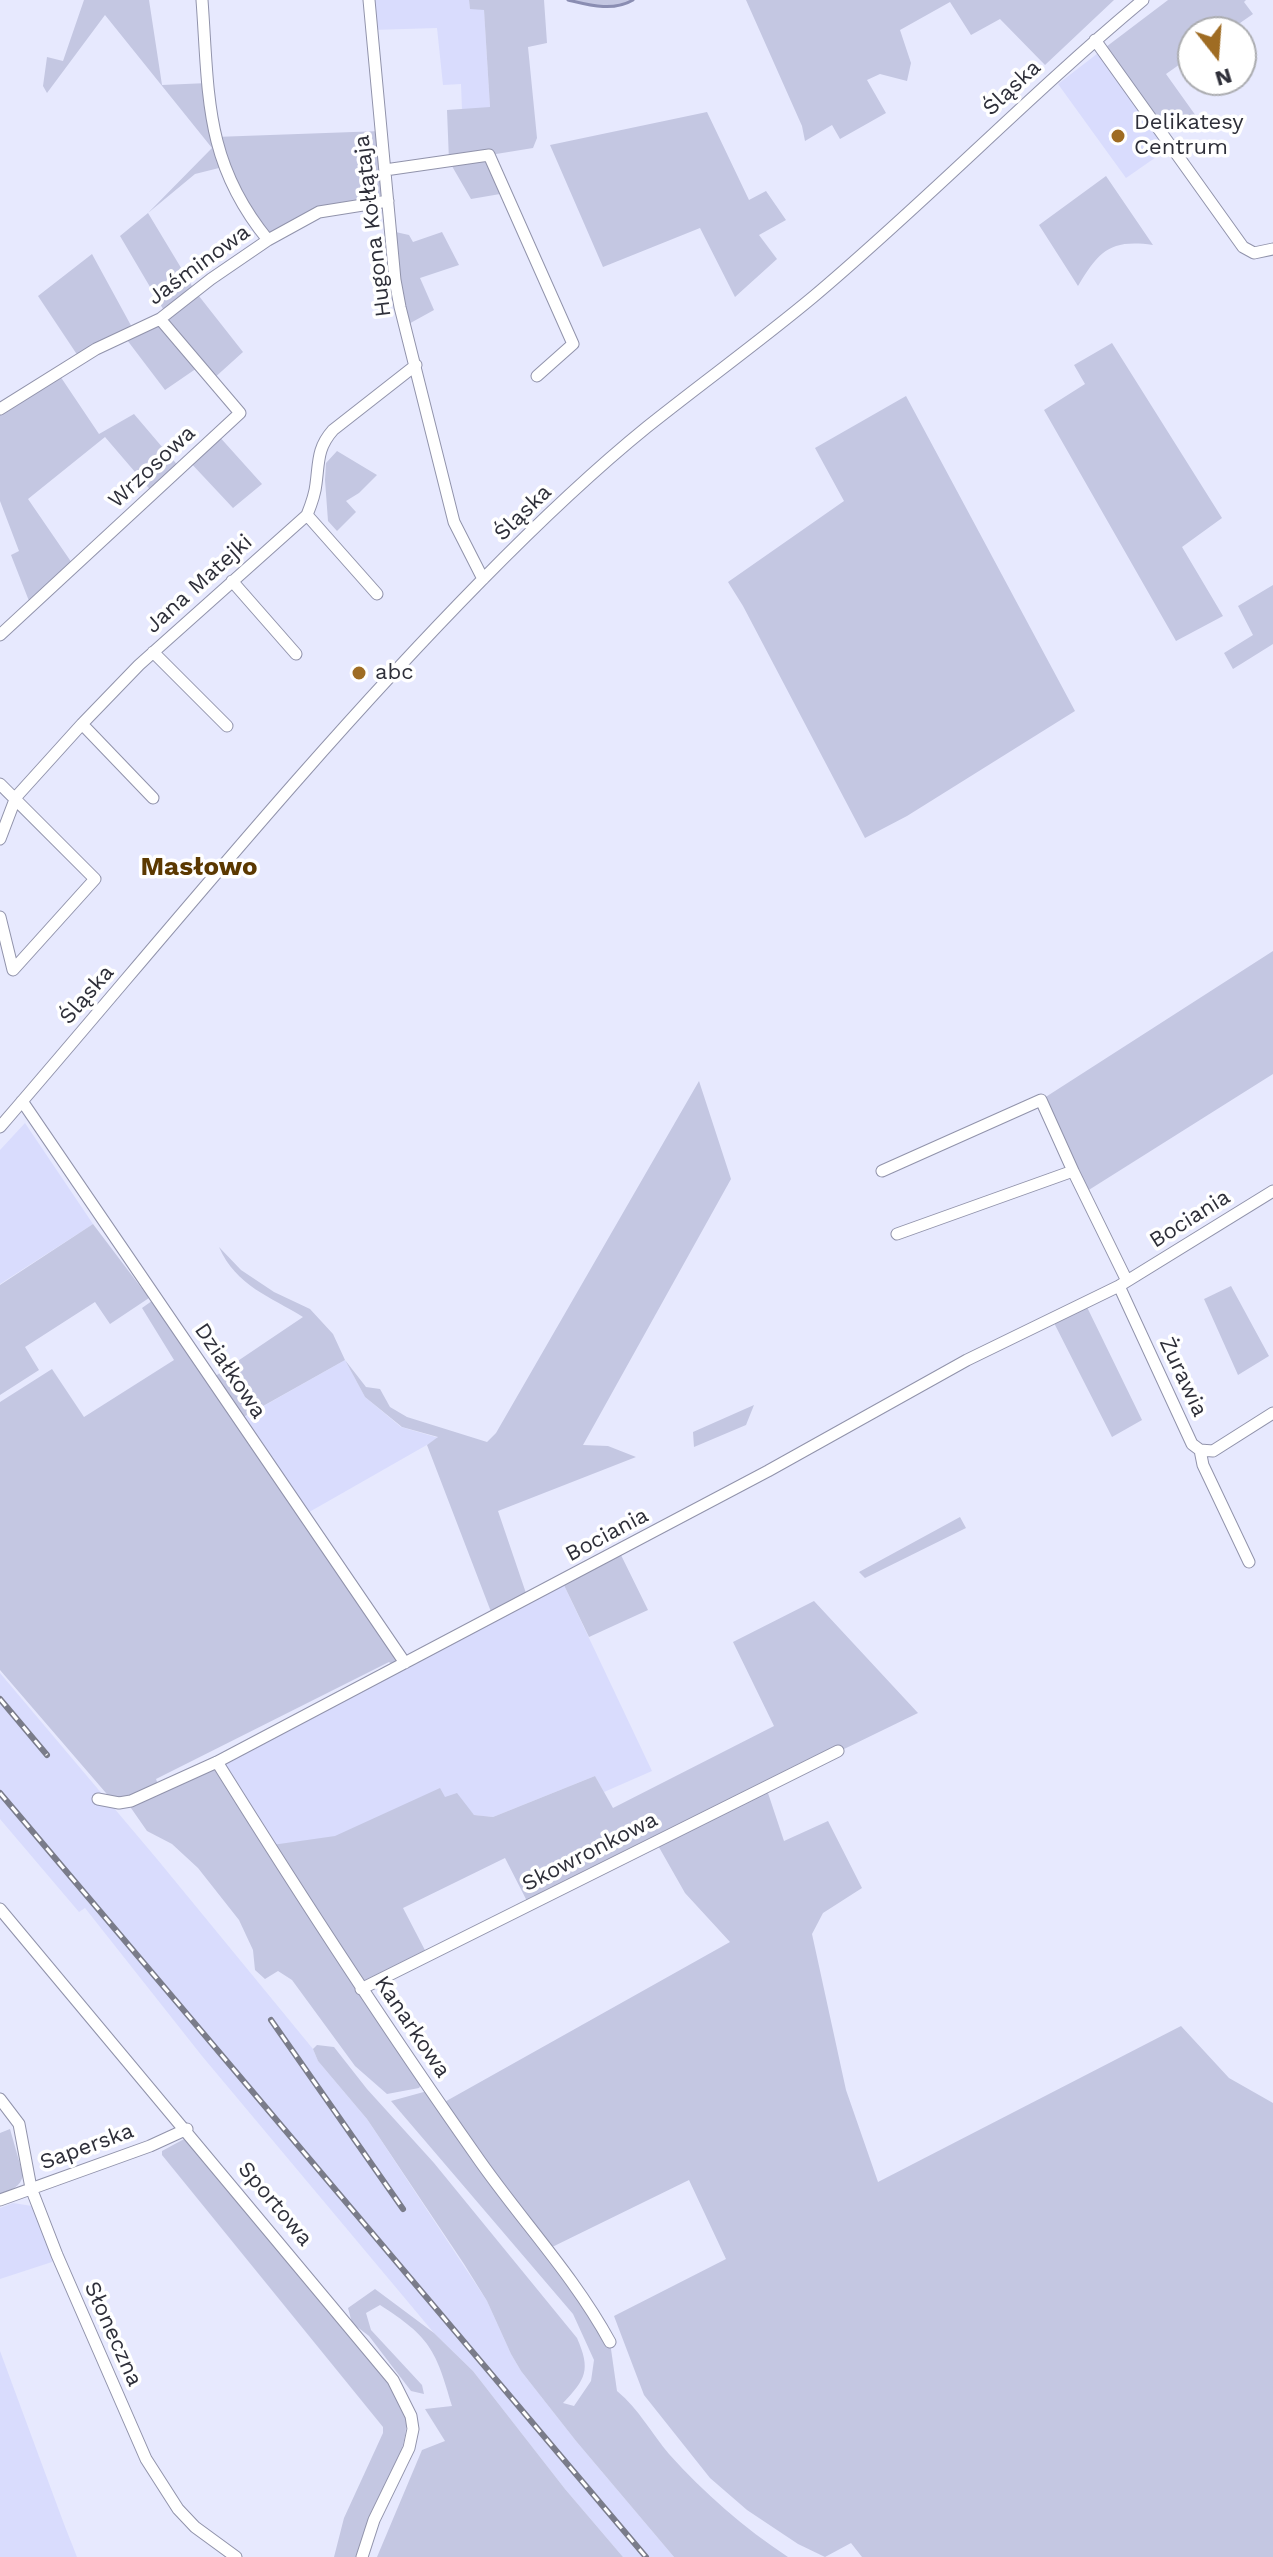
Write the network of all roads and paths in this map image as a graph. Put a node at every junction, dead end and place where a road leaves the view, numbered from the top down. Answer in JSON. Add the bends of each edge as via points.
{"nodes":[{"id":1,"x":202,"y":0,"type":"edge"},
{"id":2,"x":369,"y":0,"type":"edge"},
{"id":3,"x":1143,"y":0,"type":"edge"},
{"id":4,"x":1095,"y":40,"type":"junction"},
{"id":5,"x":385,"y":170,"type":"junction"},
{"id":6,"x":388,"y":201,"type":"junction"},
{"id":7,"x":268,"y":240,"type":"junction"},
{"id":8,"x":1273,"y":249,"type":"edge"},
{"id":9,"x":160,"y":319,"type":"junction"},
{"id":10,"x":416,"y":365,"type":"junction"},
{"id":11,"x":537,"y":376,"type":"dead end"},
{"id":12,"x":0,"y":409,"type":"edge"},
{"id":13,"x":307,"y":515,"type":"junction"},
{"id":14,"x":483,"y":579,"type":"junction"},
{"id":15,"x":232,"y":581,"type":"junction"},
{"id":16,"x":377,"y":594,"type":"dead end"},
{"id":17,"x":0,"y":635,"type":"edge"},
{"id":18,"x":153,"y":652,"type":"junction"},
{"id":19,"x":296,"y":654,"type":"dead end"},
{"id":20,"x":82,"y":724,"type":"junction"},
{"id":21,"x":227,"y":726,"type":"dead end"},
{"id":22,"x":0,"y":784,"type":"edge"},
{"id":23,"x":16,"y":797,"type":"junction"},
{"id":24,"x":153,"y":798,"type":"dead end"},
{"id":25,"x":0,"y":839,"type":"edge"},
{"id":26,"x":0,"y":917,"type":"edge"},
{"id":27,"x":22,"y":1101,"type":"junction"},
{"id":28,"x":0,"y":1127,"type":"edge"},
{"id":29,"x":882,"y":1171,"type":"dead end"},
{"id":30,"x":1073,"y":1171,"type":"junction"},
{"id":31,"x":1273,"y":1191,"type":"edge"},
{"id":32,"x":897,"y":1234,"type":"dead end"},
{"id":33,"x":1123,"y":1284,"type":"junction"},
{"id":34,"x":1273,"y":1413,"type":"edge"},
{"id":35,"x":1200,"y":1450,"type":"junction"},
{"id":36,"x":1249,"y":1562,"type":"dead end"},
{"id":37,"x":405,"y":1663,"type":"junction"},
{"id":38,"x":838,"y":1751,"type":"dead end"},
{"id":39,"x":217,"y":1762,"type":"junction"},
{"id":40,"x":98,"y":1799,"type":"dead end"},
{"id":41,"x":0,"y":1909,"type":"edge"},
{"id":42,"x":361,"y":1989,"type":"junction"},
{"id":43,"x":0,"y":2099,"type":"edge"},
{"id":44,"x":187,"y":2129,"type":"junction"},
{"id":45,"x":31,"y":2188,"type":"junction"},
{"id":46,"x":0,"y":2200,"type":"edge"},
{"id":47,"x":610,"y":2342,"type":"dead end"},
{"id":48,"x":236,"y":2557,"type":"edge"},
{"id":49,"x":362,"y":2557,"type":"edge"}],
"edges":[{"from":1,"to":7,"type":"street","via":[[210,114],[219,157]]},
{"from":2,"to":5,"type":"street","name":"Hugona Kołłątaja"},
{"from":3,"to":4,"type":"street","name":"Śląska"},
{"from":4,"to":8,"type":"street","via":[[1243,247],[1254,253]]},
{"from":4,"to":14,"type":"street","name":"Śląska","via":[[885,234],[642,431]]},
{"from":5,"to":6,"type":"street","name":"Hugona Kołłątaja"},
{"from":5,"to":11,"type":"street","via":[[489,155],[573,344]]},
{"from":6,"to":7,"type":"street","name":"Jaśminowa","via":[[319,212]]},
{"from":6,"to":10,"type":"street","name":"Hugona Kołłątaja","via":[[395,280]]},
{"from":7,"to":9,"type":"street","name":"Jaśminowa"},
{"from":9,"to":12,"type":"street","name":"Jaśminowa","via":[[96,349]]},
{"from":9,"to":17,"type":"street","name":"Wrzosowa","via":[[240,413]]},
{"from":10,"to":13,"type":"street","via":[[322,443]]},
{"from":10,"to":14,"type":"street","name":"Hugona Kołłątaja","via":[[454,522]]},
{"from":13,"to":15,"type":"street","name":"Jana Matejki"},
{"from":13,"to":16,"type":"street"},
{"from":14,"to":27,"type":"street","name":"Śląska","via":[[290,788]]},
{"from":15,"to":18,"type":"street","name":"Jana Matejki"},
{"from":15,"to":19,"type":"street"},
{"from":18,"to":20,"type":"street","name":"Jana Matejki"},
{"from":18,"to":21,"type":"street"},
{"from":20,"to":23,"type":"street","name":"Jana Matejki"},
{"from":20,"to":24,"type":"street"},
{"from":22,"to":23,"type":"street"},
{"from":23,"to":25,"type":"street","name":"Jana Matejki"},
{"from":23,"to":26,"type":"street","via":[[95,879],[13,970]]},
{"from":27,"to":28,"type":"street","name":"Śląska"},
{"from":27,"to":37,"type":"street","name":"Działkowa"},
{"from":29,"to":30,"type":"street","via":[[1041,1100]]},
{"from":30,"to":32,"type":"street"},
{"from":30,"to":33,"type":"street"},
{"from":31,"to":33,"type":"street","name":"Bociania"},
{"from":33,"to":35,"type":"street","name":"Żurawia","via":[[1192,1444]]},
{"from":33,"to":37,"type":"street","name":"Bociania","via":[[967,1360]]},
{"from":34,"to":35,"type":"street","name":"Żurawia","via":[[1213,1451]]},
{"from":35,"to":36,"type":"street"},
{"from":37,"to":39,"type":"street","name":"Bociania"},
{"from":38,"to":42,"type":"street","name":"Skowronkowa"},
{"from":39,"to":40,"type":"street","name":"Bociania","via":[[131,1801]]},
{"from":39,"to":42,"type":"street","name":"Kanarkowa"},
{"from":41,"to":44,"type":"street","name":"Sportowa"},
{"from":42,"to":47,"type":"street","name":"Kanarkowa","via":[[495,2184],[589,2304]]},
{"from":43,"to":45,"type":"street","name":"Słoneczna","via":[[19,2124]]},
{"from":44,"to":45,"type":"street","name":"Saperska"},
{"from":44,"to":49,"type":"street","name":"Sportowa","via":[[382,2365],[408,2410],[413,2429],[409,2448]]},
{"from":45,"to":46,"type":"street","name":"Saperska"},
{"from":45,"to":48,"type":"street","name":"Słoneczna","via":[[146,2459],[178,2509]]}]}
